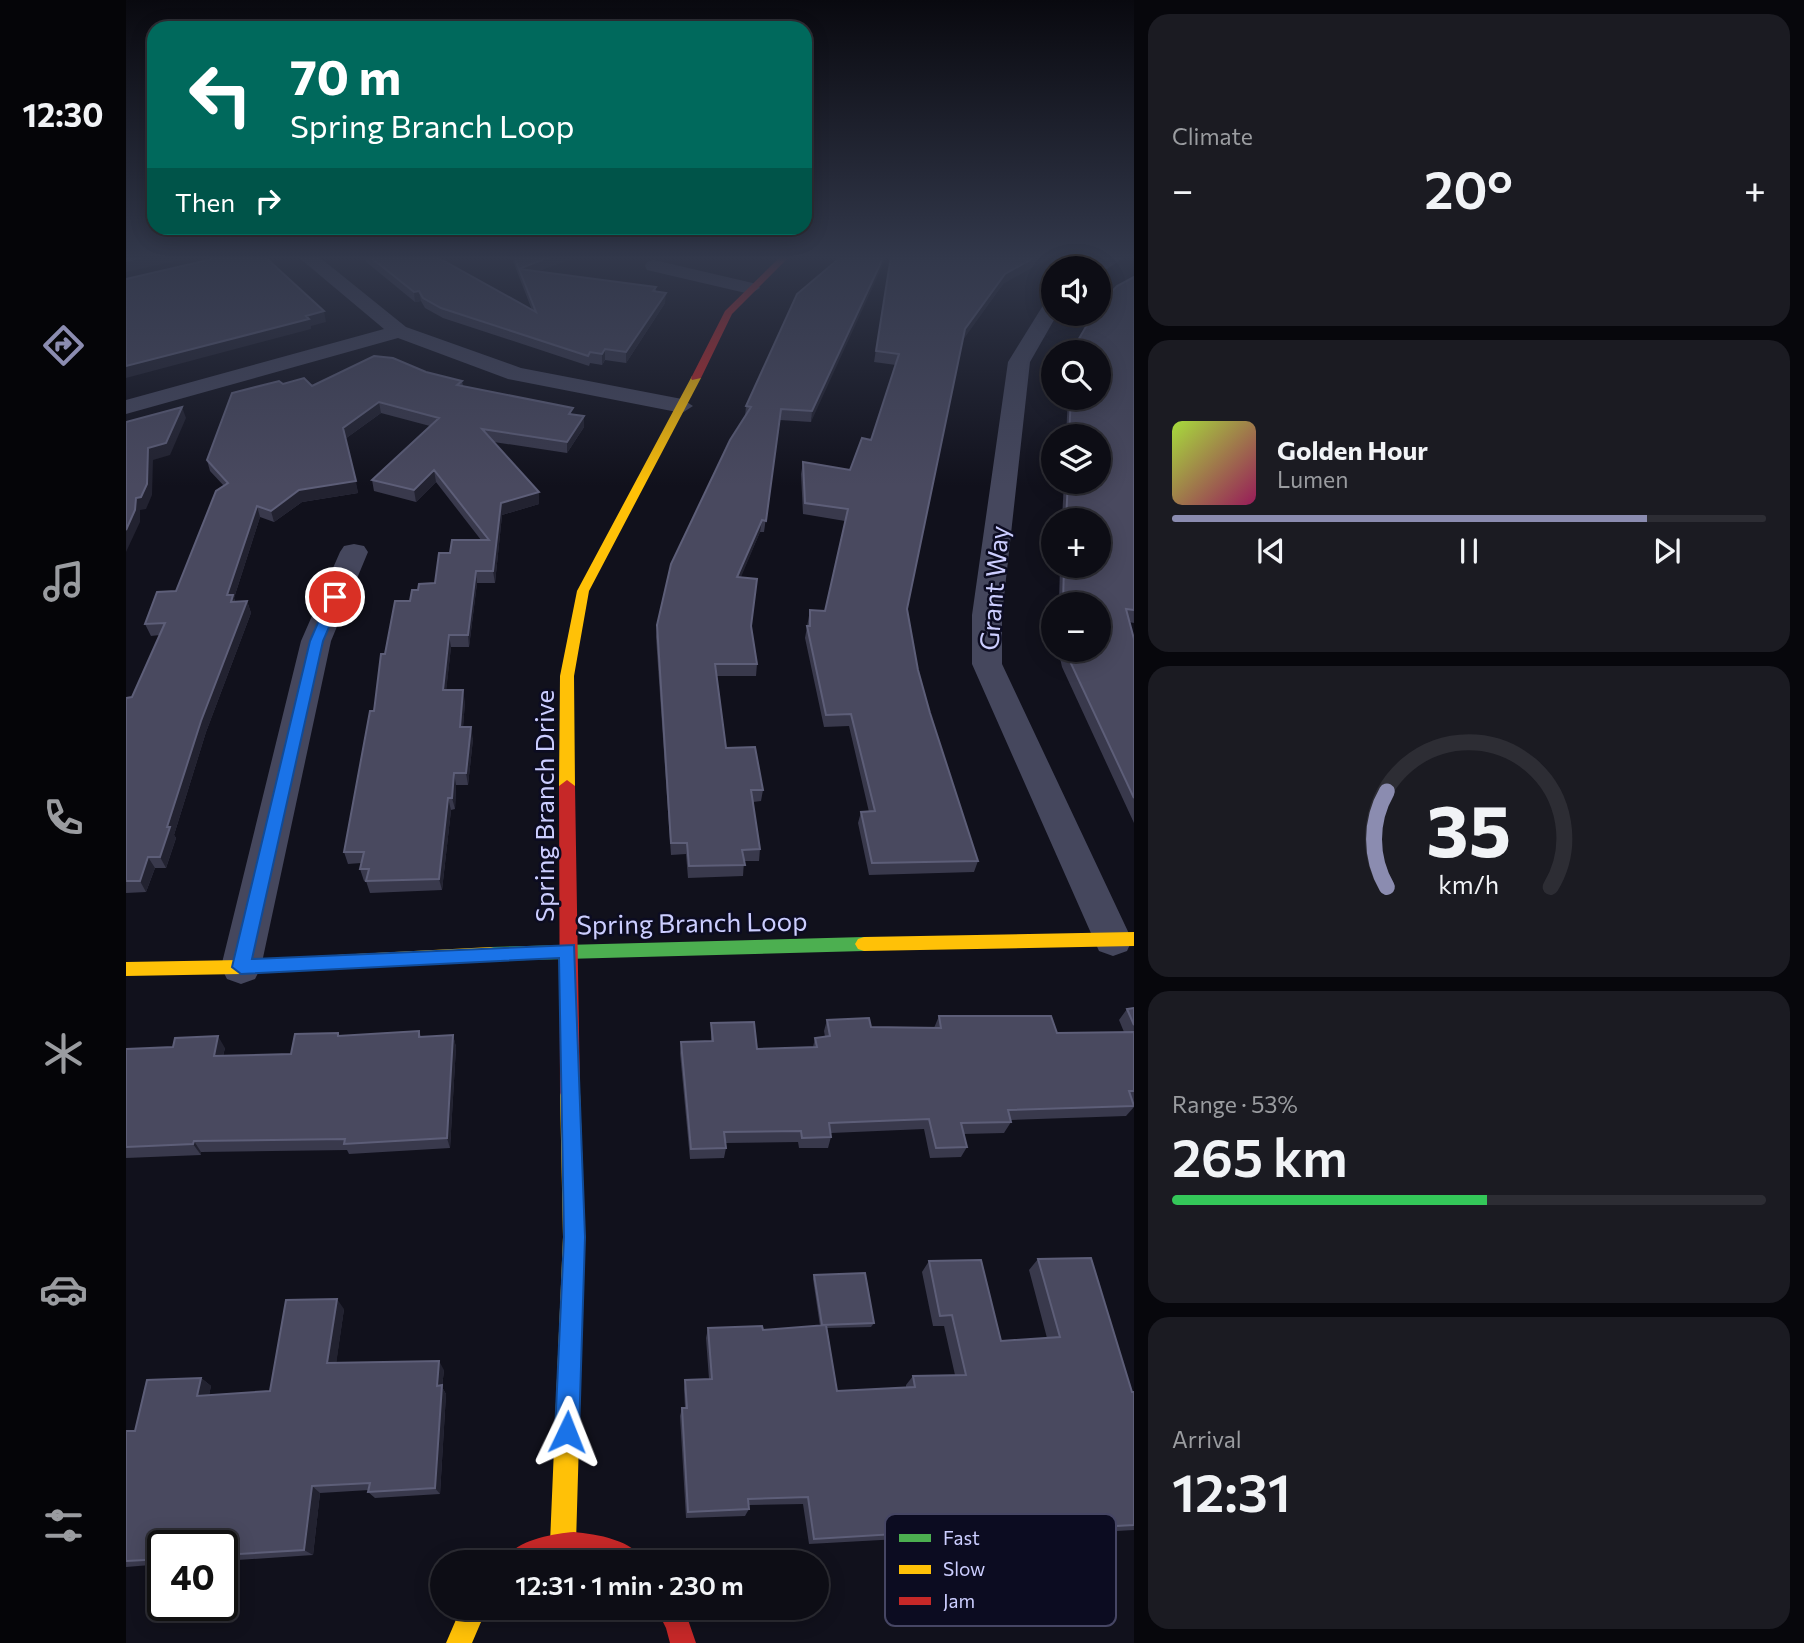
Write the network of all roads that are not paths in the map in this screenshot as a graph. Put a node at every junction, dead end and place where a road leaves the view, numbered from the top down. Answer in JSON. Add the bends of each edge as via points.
{"nodes":[{"id":1,"x":393,"y":333,"type":"edge"},
{"id":2,"x":404,"y":333,"type":"edge"},
{"id":3,"x":718,"y":333,"type":"edge"},
{"id":4,"x":1036,"y":333,"type":"edge"},
{"id":5,"x":682,"y":406,"type":"junction"},
{"id":6,"x":126,"y":407,"type":"edge"},
{"id":7,"x":354,"y":552,"type":"dead end"},
{"id":8,"x":1123,"y":939,"type":"edge"},
{"id":9,"x":567,"y":950,"type":"junction"},
{"id":10,"x":241,"y":967,"type":"junction"},
{"id":11,"x":126,"y":969,"type":"edge"},
{"id":12,"x":563,"y":1544,"type":"junction"},
{"id":13,"x":543,"y":1550,"type":"edge"},
{"id":14,"x":605,"y":1550,"type":"edge"},
{"id":15,"x":469,"y":1620,"type":"edge"},
{"id":16,"x":676,"y":1620,"type":"edge"},
{"id":17,"x":459,"y":1643,"type":"edge"},
{"id":18,"x":683,"y":1643,"type":"edge"}],
"edges":[{"from":1,"to":6,"type":"street"},
{"from":2,"to":5,"type":"street","via":[[516,374]]},
{"from":3,"to":5,"type":"street","name":"Spring Branch Drive"},
{"from":4,"to":8,"type":"street","name":"Grant Way","via":[[1019,362],[987,615],[987,664]]},
{"from":5,"to":9,"type":"street","name":"Spring Branch Drive","via":[[583,591],[567,676]]},
{"from":7,"to":10,"type":"street","via":[[316,641]]},
{"from":8,"to":9,"type":"street","name":"Spring Branch Loop"},
{"from":9,"to":10,"type":"street","name":"Spring Branch Loop"},
{"from":9,"to":12,"type":"street","name":"Spring Branch Drive","via":[[575,1237]]},
{"from":10,"to":11,"type":"street","name":"Spring Branch Loop"},
{"from":12,"to":13,"type":"street"},
{"from":12,"to":14,"type":"street"},
{"from":15,"to":17,"type":"street"},
{"from":16,"to":18,"type":"street"}]}
